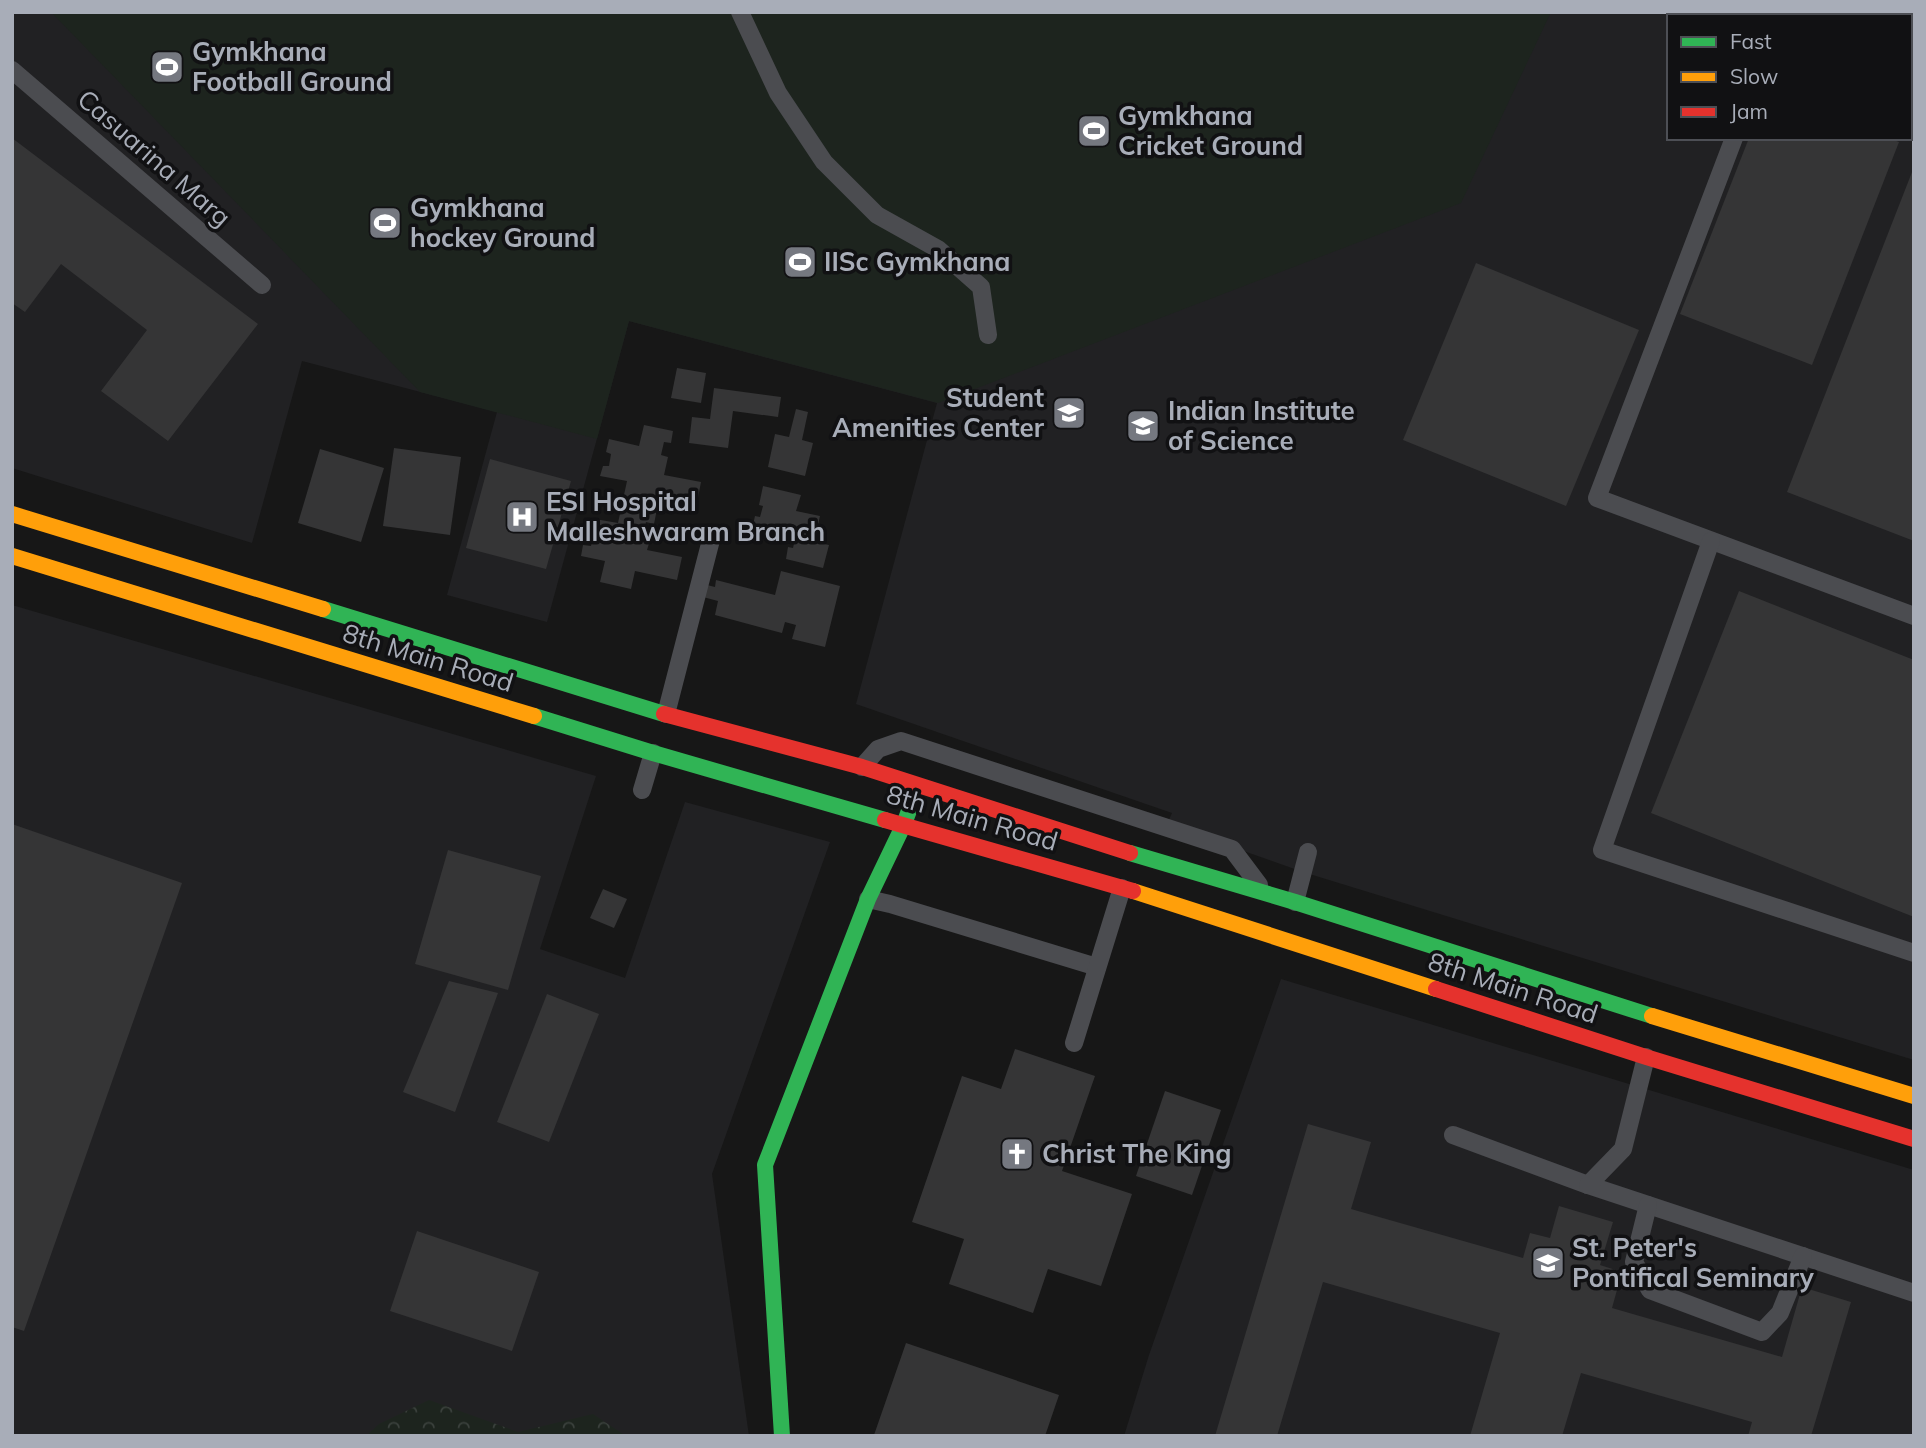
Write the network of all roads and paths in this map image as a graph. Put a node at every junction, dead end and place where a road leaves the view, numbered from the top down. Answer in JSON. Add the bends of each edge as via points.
{"nodes":[{"id":1,"x":740,"y":12,"type":"edge"},
{"id":2,"x":12,"y":70,"type":"edge"},
{"id":3,"x":1733,"y":140,"type":"edge"},
{"id":4,"x":262,"y":285,"type":"dead end"},
{"id":5,"x":988,"y":335,"type":"dead end"},
{"id":6,"x":12,"y":513,"type":"edge"},
{"id":7,"x":711,"y":541,"type":"dead end"},
{"id":8,"x":1711,"y":541,"type":"junction"},
{"id":9,"x":12,"y":556,"type":"edge"},
{"id":10,"x":1914,"y":616,"type":"edge"},
{"id":11,"x":660,"y":733,"type":"junction"},
{"id":12,"x":862,"y":767,"type":"junction"},
{"id":13,"x":918,"y":785,"type":"junction"},
{"id":14,"x":642,"y":790,"type":"dead end"},
{"id":15,"x":904,"y":824,"type":"junction"},
{"id":16,"x":1308,"y":852,"type":"dead end"},
{"id":17,"x":1122,"y":888,"type":"junction"},
{"id":18,"x":1267,"y":894,"type":"junction"},
{"id":19,"x":867,"y":899,"type":"junction"},
{"id":20,"x":1295,"y":902,"type":"junction"},
{"id":21,"x":1914,"y":953,"type":"edge"},
{"id":22,"x":1097,"y":967,"type":"junction"},
{"id":23,"x":1074,"y":1043,"type":"dead end"},
{"id":24,"x":1646,"y":1057,"type":"junction"},
{"id":25,"x":1914,"y":1097,"type":"edge"},
{"id":26,"x":1454,"y":1135,"type":"dead end"},
{"id":27,"x":1914,"y":1139,"type":"edge"},
{"id":28,"x":1588,"y":1185,"type":"junction"},
{"id":29,"x":1648,"y":1205,"type":"junction"},
{"id":30,"x":1803,"y":1256,"type":"junction"},
{"id":31,"x":1914,"y":1293,"type":"edge"},
{"id":32,"x":782,"y":1436,"type":"edge"}],
"edges":[{"from":1,"to":5,"type":"lane","via":[[778,93],[824,162],[877,215],[938,249],[981,287]]},
{"from":2,"to":4,"type":"lane","name":"Casuarina Marg"},
{"from":3,"to":8,"type":"lane","via":[[1597,498]]},
{"from":6,"to":11,"type":"main road","name":"8th Main Road"},
{"from":7,"to":11,"type":"lane"},
{"from":8,"to":10,"type":"lane"},
{"from":8,"to":21,"type":"lane","via":[[1602,850]]},
{"from":9,"to":11,"type":"main road","name":"8th Main Road"},
{"from":11,"to":12,"type":"main road","name":"8th Main Road"},
{"from":11,"to":14,"type":"lane"},
{"from":11,"to":15,"type":"main road","name":"8th Main Road"},
{"from":12,"to":13,"type":"main road","name":"8th Main Road"},
{"from":12,"to":18,"type":"lane","via":[[878,749],[901,741],[1232,849]]},
{"from":13,"to":15,"type":"main road"},
{"from":13,"to":18,"type":"main road","name":"8th Main Road"},
{"from":15,"to":17,"type":"main road","name":"8th Main Road"},
{"from":15,"to":19,"type":"main road"},
{"from":16,"to":20,"type":"lane"},
{"from":17,"to":22,"type":"lane"},
{"from":17,"to":24,"type":"main road","name":"8th Main Road"},
{"from":18,"to":20,"type":"main road","name":"8th Main Road"},
{"from":19,"to":22,"type":"lane"},
{"from":19,"to":32,"type":"main road","via":[[765,1165]]},
{"from":20,"to":25,"type":"main road","name":"8th Main Road"},
{"from":22,"to":23,"type":"lane"},
{"from":24,"to":27,"type":"main road","name":"8th Main Road"},
{"from":24,"to":28,"type":"lane","via":[[1623,1149]]},
{"from":26,"to":28,"type":"lane"},
{"from":28,"to":29,"type":"lane"},
{"from":29,"to":30,"type":"lane"},
{"from":29,"to":30,"type":"lane","via":[[1634,1262],[1650,1290],[1762,1332],[1780,1313]]},
{"from":30,"to":31,"type":"lane"}]}
